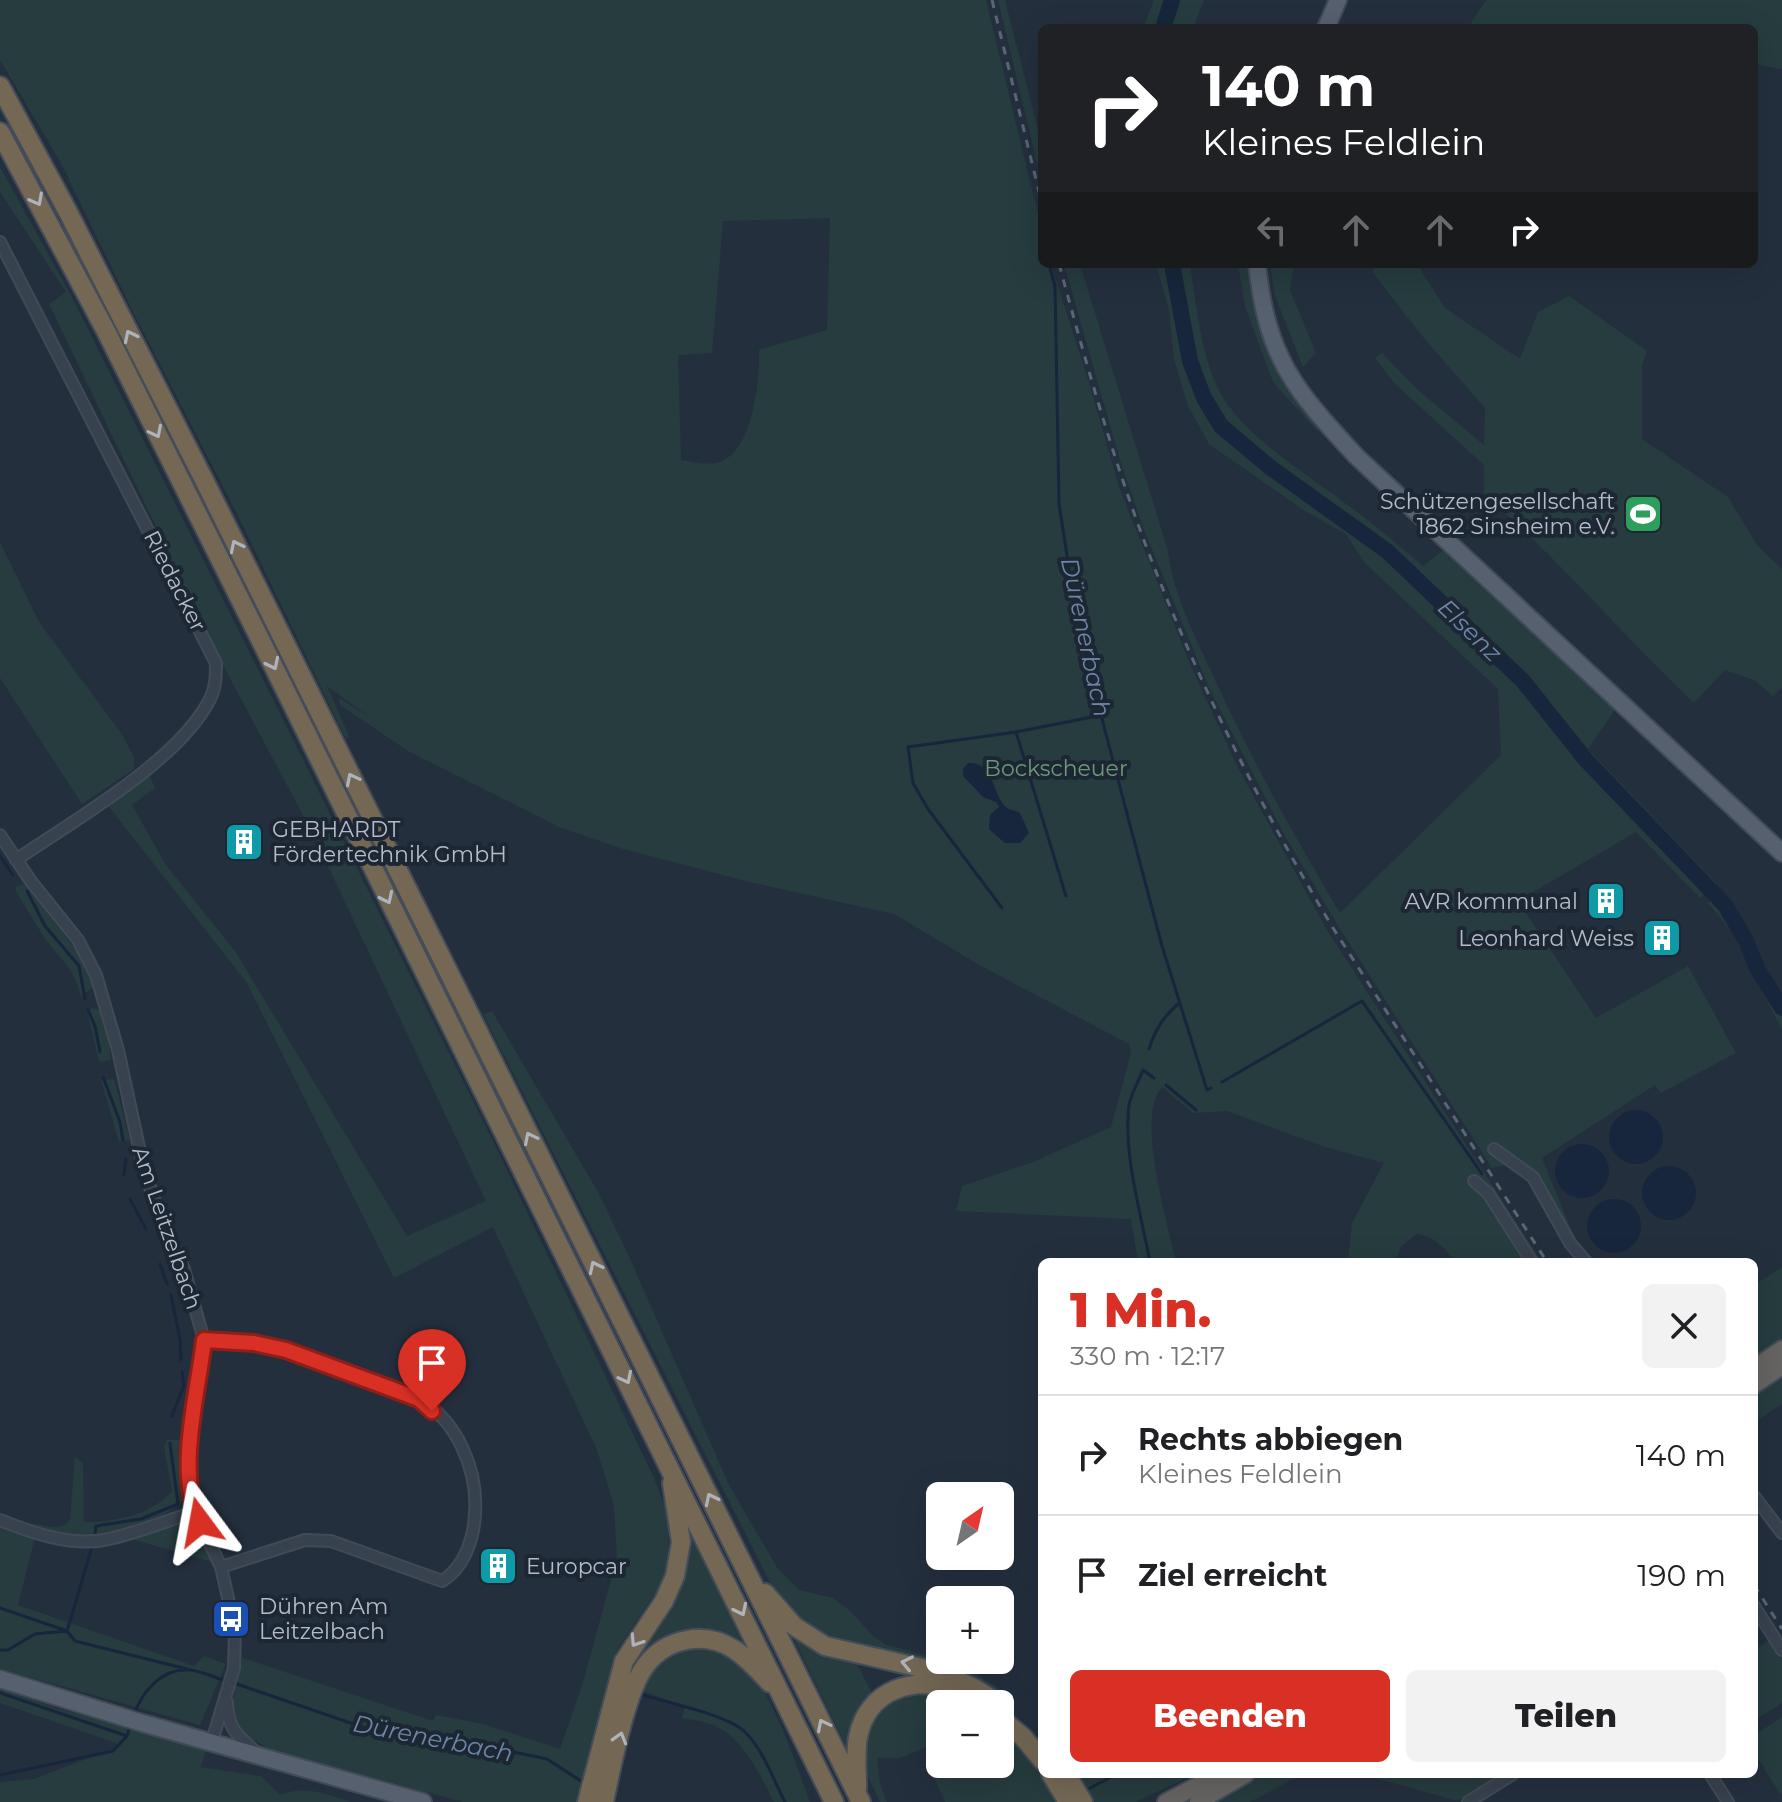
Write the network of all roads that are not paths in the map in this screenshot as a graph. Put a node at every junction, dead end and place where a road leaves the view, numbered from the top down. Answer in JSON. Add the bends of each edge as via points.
{"nodes":[{"id":1,"x":1338,"y":0,"type":"edge"},
{"id":2,"x":1328,"y":24,"type":"edge"},
{"id":3,"x":0,"y":86,"type":"edge"},
{"id":4,"x":0,"y":132,"type":"edge"},
{"id":5,"x":0,"y":242,"type":"edge"},
{"id":6,"x":1257,"y":268,"type":"edge"},
{"id":7,"x":0,"y":835,"type":"edge"},
{"id":8,"x":1782,"y":853,"type":"edge"},
{"id":9,"x":16,"y":860,"type":"junction"},
{"id":10,"x":1494,"y":1149,"type":"dead end"},
{"id":11,"x":1474,"y":1181,"type":"dead end"},
{"id":12,"x":1529,"y":1258,"type":"edge"},
{"id":13,"x":1583,"y":1258,"type":"edge"},
{"id":14,"x":204,"y":1340,"type":"junction"},
{"id":15,"x":1782,"y":1349,"type":"edge"},
{"id":16,"x":1758,"y":1365,"type":"edge"},
{"id":17,"x":1782,"y":1366,"type":"edge"},
{"id":18,"x":1758,"y":1382,"type":"edge"},
{"id":19,"x":669,"y":1464,"type":"junction"},
{"id":20,"x":1758,"y":1501,"type":"edge"},
{"id":21,"x":195,"y":1512,"type":"junction"},
{"id":22,"x":0,"y":1520,"type":"edge"},
{"id":23,"x":1782,"y":1533,"type":"edge"},
{"id":24,"x":221,"y":1567,"type":"junction"},
{"id":25,"x":745,"y":1569,"type":"junction"},
{"id":26,"x":1758,"y":1620,"type":"edge"},
{"id":27,"x":1782,"y":1650,"type":"edge"},
{"id":28,"x":0,"y":1679,"type":"edge"},
{"id":29,"x":228,"y":1690,"type":"junction"},
{"id":30,"x":955,"y":1690,"type":"edge"},
{"id":31,"x":978,"y":1690,"type":"edge"},
{"id":32,"x":623,"y":1696,"type":"junction"},
{"id":33,"x":783,"y":1697,"type":"junction"},
{"id":34,"x":1014,"y":1717,"type":"edge"},
{"id":35,"x":1014,"y":1730,"type":"edge"},
{"id":36,"x":1038,"y":1738,"type":"edge"},
{"id":37,"x":212,"y":1741,"type":"junction"},
{"id":38,"x":259,"y":1755,"type":"junction"},
{"id":39,"x":1038,"y":1755,"type":"edge"},
{"id":40,"x":1053,"y":1778,"type":"edge"},
{"id":41,"x":1068,"y":1778,"type":"edge"},
{"id":42,"x":1211,"y":1778,"type":"edge"},
{"id":43,"x":1239,"y":1778,"type":"edge"},
{"id":44,"x":1507,"y":1778,"type":"edge"},
{"id":45,"x":1713,"y":1778,"type":"edge"},
{"id":46,"x":860,"y":1798,"type":"edge"},
{"id":47,"x":423,"y":1802,"type":"edge"},
{"id":48,"x":587,"y":1802,"type":"edge"},
{"id":49,"x":604,"y":1802,"type":"edge"},
{"id":50,"x":834,"y":1802,"type":"edge"},
{"id":51,"x":1068,"y":1802,"type":"edge"},
{"id":52,"x":1083,"y":1802,"type":"edge"},
{"id":53,"x":1166,"y":1802,"type":"edge"},
{"id":54,"x":1198,"y":1802,"type":"edge"},
{"id":55,"x":1468,"y":1802,"type":"edge"},
{"id":56,"x":1728,"y":1802,"type":"edge"}],
"edges":[{"from":1,"to":2,"type":"main road"},
{"from":25,"to":3,"type":"highway","one_way":true,"via":[[204,480]]},
{"from":4,"to":19,"type":"highway","one_way":true,"via":[[198,515]]},
{"from":5,"to":9,"type":"street","name":"Riedacker","via":[[216,663],[211,698],[174,745]]},
{"from":6,"to":8,"type":"main road","via":[[1270,338],[1310,407],[1356,456]]},
{"from":7,"to":9,"type":"street","name":"Am Leitzelbach"},
{"from":9,"to":14,"type":"street","name":"Am Leitzelbach","via":[[78,940],[96,975],[143,1166],[184,1269]]},
{"from":10,"to":13,"type":"street","via":[[1533,1177]]},
{"from":11,"to":12,"type":"street","via":[[1488,1193]]},
{"from":14,"to":21,"type":"street","name":"Am Leitzelbach","via":[[188,1457]]},
{"from":14,"to":24,"type":"street","via":[[286,1350],[419,1399],[445,1422],[462,1447],[476,1491],[465,1555],[455,1573],[442,1581],[331,1541],[305,1540]]},
{"from":15,"to":16,"type":"highway"},
{"from":17,"to":18,"type":"highway"},
{"from":19,"to":32,"type":"highway","one_way":true,"via":[[680,1556],[671,1589],[630,1650]]},
{"from":19,"to":33,"type":"highway","one_way":true},
{"from":20,"to":23,"type":"street"},
{"from":21,"to":22,"type":"street","via":[[103,1540],[40,1534]]},
{"from":21,"to":24,"type":"street","name":"Am Leitzelbach"},
{"from":24,"to":29,"type":"street","name":"Am Leitzelbach","via":[[235,1629]]},
{"from":31,"to":25,"type":"highway","one_way":true,"via":[[919,1666],[825,1646],[794,1626]]},
{"from":46,"to":25,"type":"highway","one_way":true},
{"from":26,"to":27,"type":"street"},
{"from":28,"to":37,"type":"main road"},
{"from":29,"to":37,"type":"street","name":"Am Leitzelbach"},
{"from":29,"to":38,"type":"street","name":"Am Leitzelbach","via":[[228,1722]]},
{"from":30,"to":46,"type":"highway","via":[[922,1682],[905,1684],[879,1699],[858,1734]]},
{"from":32,"to":33,"type":"highway","via":[[664,1648],[709,1639],[746,1656]]},
{"from":32,"to":48,"type":"highway"},
{"from":49,"to":32,"type":"highway","one_way":true},
{"from":33,"to":50,"type":"highway"},
{"from":34,"to":36,"type":"highway"},
{"from":35,"to":39,"type":"highway"},
{"from":37,"to":38,"type":"main road"},
{"from":38,"to":47,"type":"main road"},
{"from":40,"to":51,"type":"highway"},
{"from":41,"to":52,"type":"highway"},
{"from":42,"to":53,"type":"highway"},
{"from":43,"to":54,"type":"highway"},
{"from":44,"to":55,"type":"street"},
{"from":45,"to":56,"type":"street"}]}
